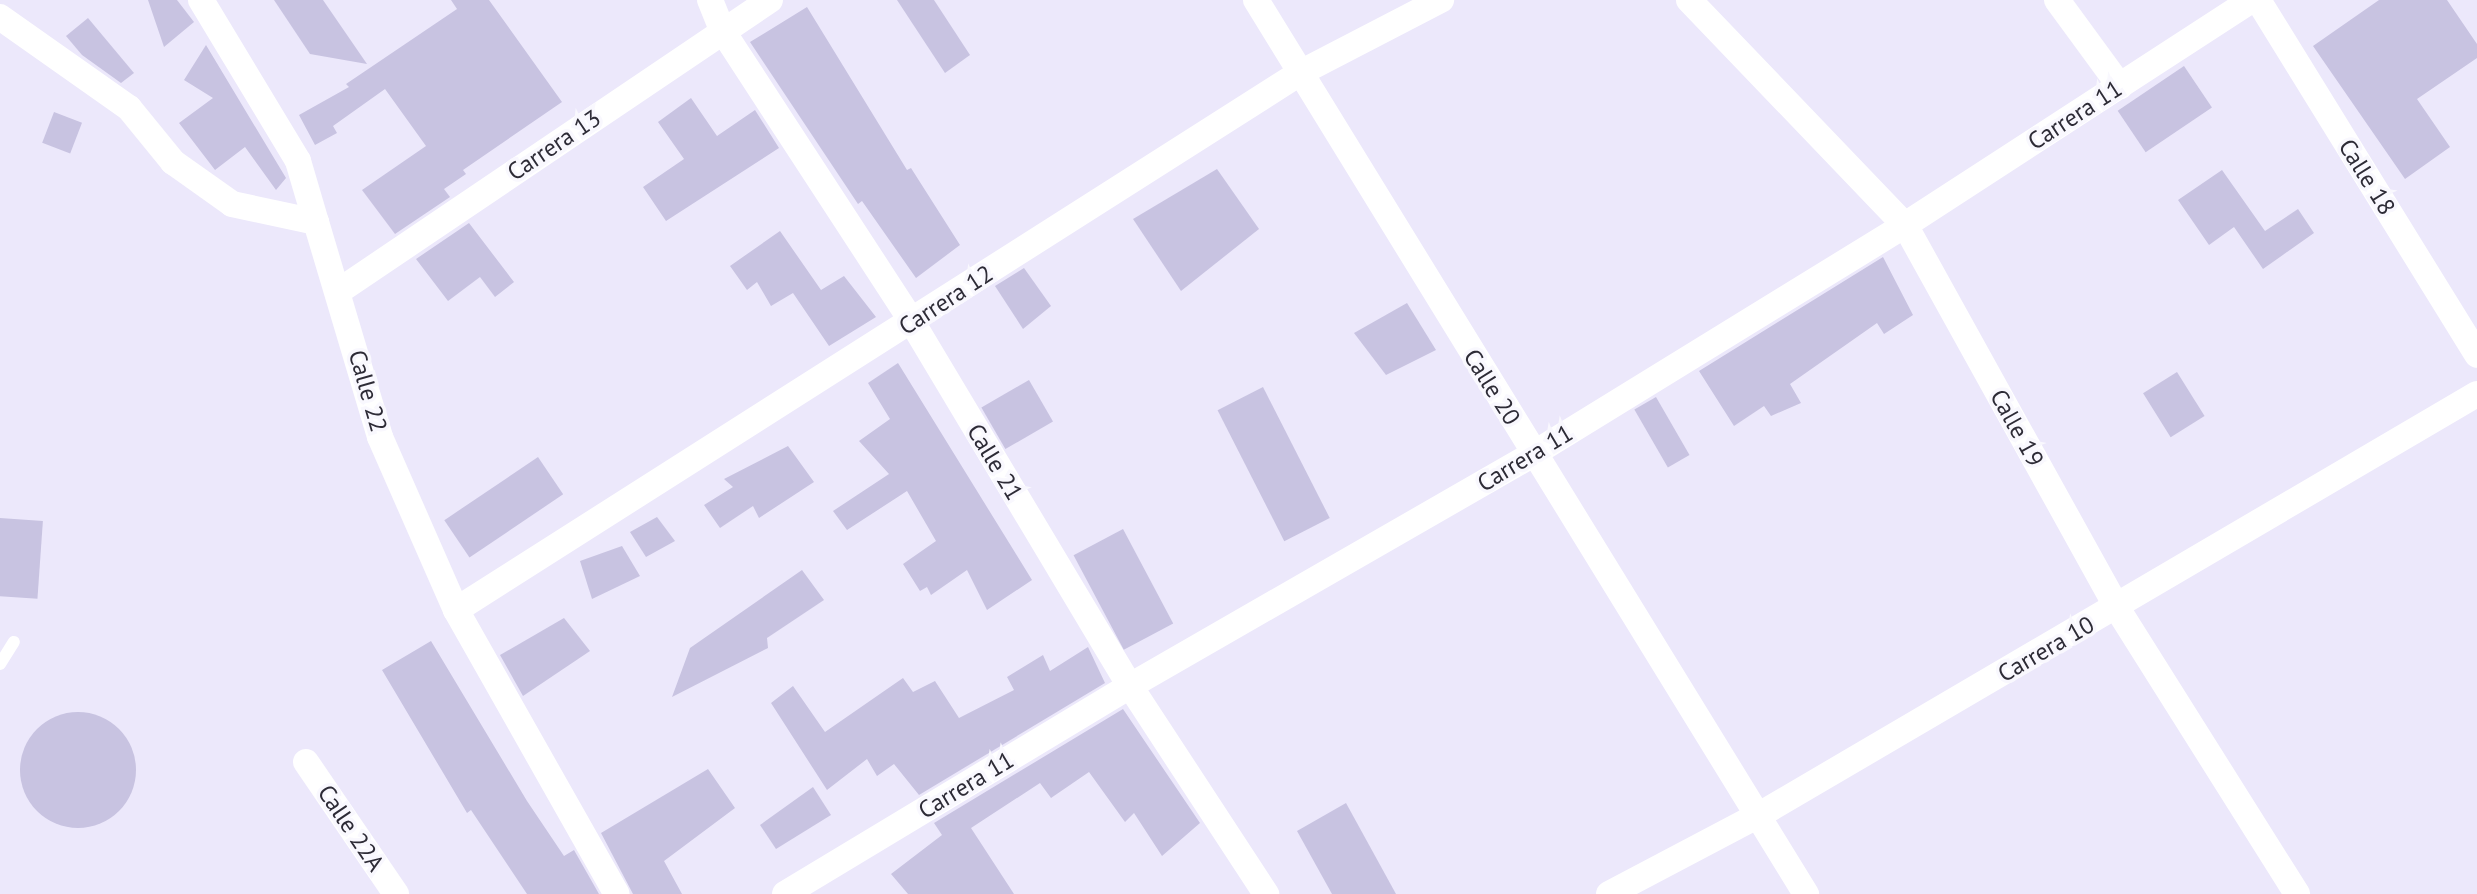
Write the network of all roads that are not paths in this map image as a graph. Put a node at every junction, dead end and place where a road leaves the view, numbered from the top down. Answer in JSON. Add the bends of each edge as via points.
{"nodes":[{"id":1,"x":201,"y":0,"type":"edge"},
{"id":2,"x":710,"y":0,"type":"edge"},
{"id":3,"x":770,"y":0,"type":"edge"},
{"id":4,"x":1256,"y":0,"type":"edge"},
{"id":5,"x":1441,"y":0,"type":"edge"},
{"id":6,"x":1689,"y":0,"type":"edge"},
{"id":7,"x":2057,"y":0,"type":"edge"},
{"id":8,"x":2251,"y":0,"type":"edge"},
{"id":9,"x":2258,"y":0,"type":"edge"},
{"id":10,"x":0,"y":17,"type":"edge"},
{"id":11,"x":722,"y":30,"type":"junction"},
{"id":12,"x":1300,"y":73,"type":"junction"},
{"id":13,"x":2120,"y":86,"type":"junction"},
{"id":14,"x":316,"y":222,"type":"junction"},
{"id":15,"x":1905,"y":225,"type":"junction"},
{"id":16,"x":339,"y":291,"type":"junction"},
{"id":17,"x":912,"y":322,"type":"junction"},
{"id":18,"x":2477,"y":355,"type":"edge"},
{"id":19,"x":2477,"y":394,"type":"edge"},
{"id":20,"x":1533,"y":454,"type":"junction"},
{"id":21,"x":2117,"y":608,"type":"junction"},
{"id":22,"x":456,"y":610,"type":"junction"},
{"id":23,"x":14,"y":642,"type":"dead end"},
{"id":24,"x":0,"y":664,"type":"edge"},
{"id":25,"x":1130,"y":686,"type":"junction"},
{"id":26,"x":306,"y":762,"type":"dead end"},
{"id":27,"x":1761,"y":814,"type":"junction"},
{"id":28,"x":396,"y":894,"type":"edge"},
{"id":29,"x":617,"y":894,"type":"edge"},
{"id":30,"x":785,"y":894,"type":"edge"},
{"id":31,"x":1266,"y":894,"type":"edge"},
{"id":32,"x":1609,"y":894,"type":"edge"},
{"id":33,"x":1806,"y":894,"type":"edge"},
{"id":34,"x":2297,"y":894,"type":"edge"}],
"edges":[{"from":1,"to":14,"type":"street","name":"Calle 22","via":[[298,161]]},
{"from":2,"to":11,"type":"street","name":"Calle 21"},
{"from":3,"to":11,"type":"street","name":"Carrera 13"},
{"from":4,"to":12,"type":"street","name":"Calle 20"},
{"from":5,"to":12,"type":"street","name":"Carrera 12"},
{"from":6,"to":15,"type":"street","name":"Calle 19"},
{"from":7,"to":13,"type":"street"},
{"from":8,"to":13,"type":"street","name":"Carrera 11"},
{"from":9,"to":18,"type":"street","name":"Calle 18"},
{"from":10,"to":14,"type":"street","via":[[129,108],[173,162],[232,204]]},
{"from":11,"to":16,"type":"street","name":"Carrera 13"},
{"from":11,"to":17,"type":"street","name":"Calle 21"},
{"from":12,"to":17,"type":"street","name":"Carrera 12"},
{"from":12,"to":20,"type":"street","name":"Calle 20"},
{"from":13,"to":15,"type":"street","name":"Carrera 11"},
{"from":14,"to":16,"type":"street","name":"Calle 22"},
{"from":15,"to":20,"type":"street","name":"Carrera 11"},
{"from":15,"to":21,"type":"street","name":"Calle 19"},
{"from":16,"to":22,"type":"street","name":"Calle 22","via":[[380,437]]},
{"from":17,"to":22,"type":"street","name":"Carrera 12"},
{"from":17,"to":25,"type":"street","name":"Calle 21"},
{"from":19,"to":21,"type":"street","name":"Carrera 10"},
{"from":20,"to":25,"type":"street","name":"Carrera 11"},
{"from":20,"to":27,"type":"street","name":"Calle 20"},
{"from":21,"to":27,"type":"street","name":"Carrera 10"},
{"from":21,"to":34,"type":"street","name":"Calle 19"},
{"from":22,"to":29,"type":"street","name":"Calle 22"},
{"from":23,"to":24,"type":"lane"},
{"from":25,"to":30,"type":"street","name":"Carrera 11"},
{"from":25,"to":31,"type":"street","name":"Calle 21"},
{"from":26,"to":28,"type":"street","name":"Calle 22A"},
{"from":27,"to":32,"type":"street","name":"Carrera 10"},
{"from":27,"to":33,"type":"street","name":"Calle 20"}]}
